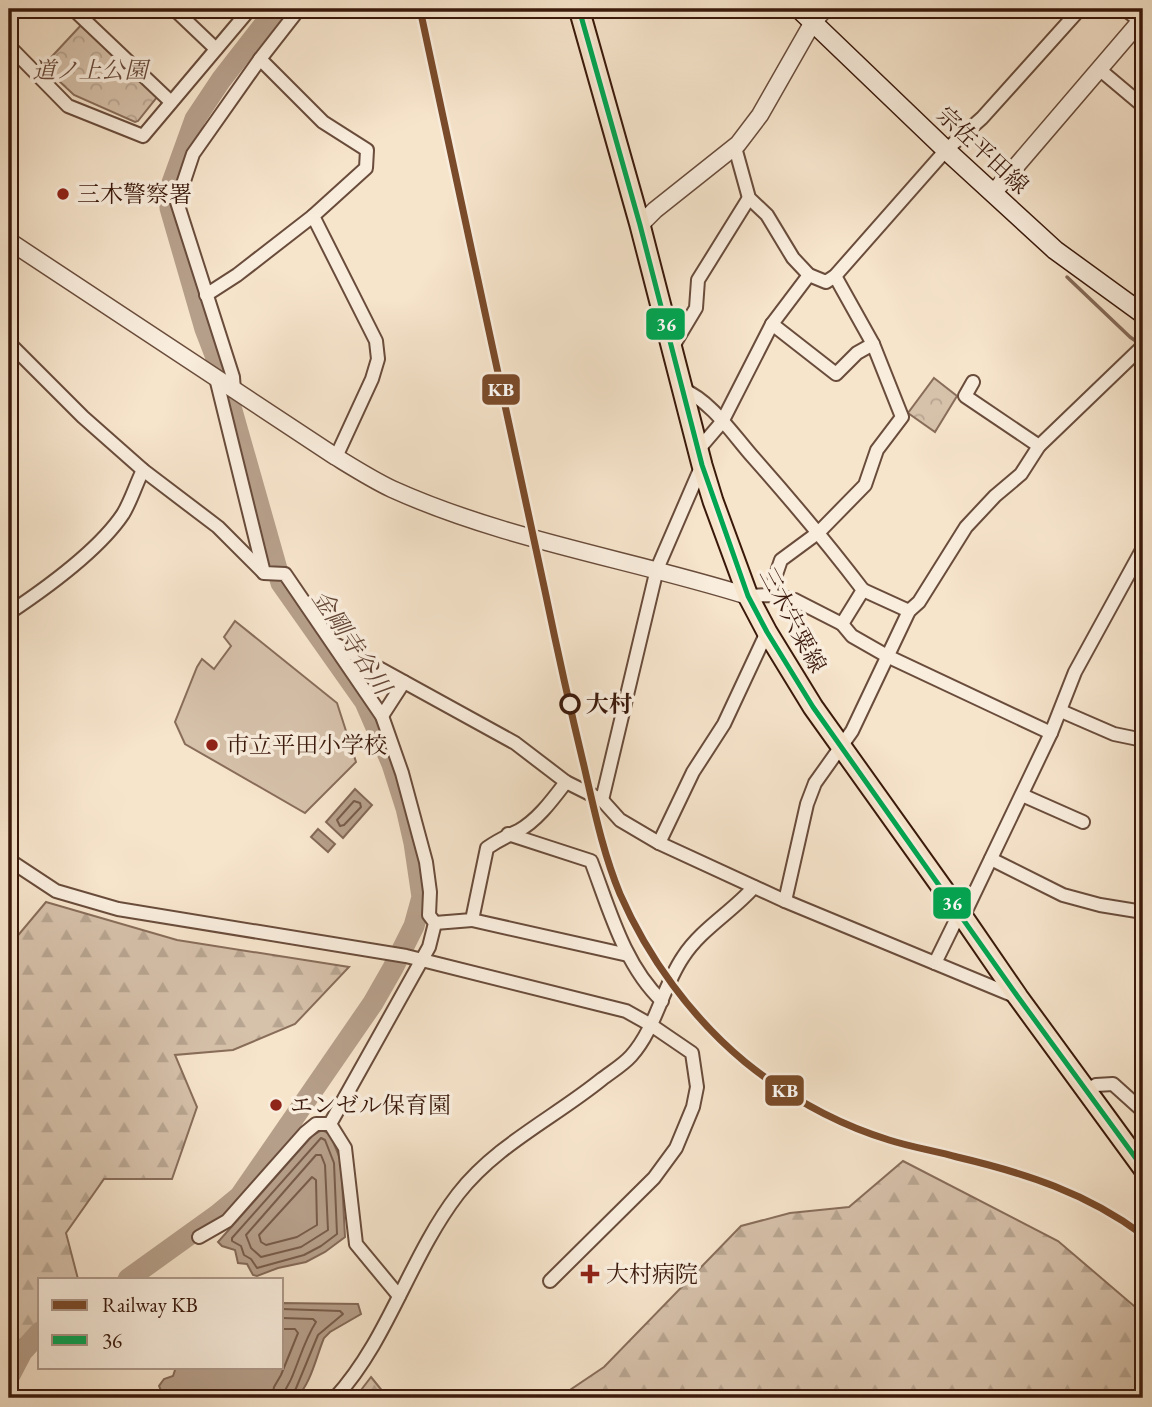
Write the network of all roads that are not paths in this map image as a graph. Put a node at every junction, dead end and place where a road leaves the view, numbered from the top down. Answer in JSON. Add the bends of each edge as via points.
{"nodes":[{"id":1,"x":73,"y":9,"type":"edge"},
{"id":2,"x":174,"y":9,"type":"edge"},
{"id":3,"x":250,"y":9,"type":"edge"},
{"id":4,"x":299,"y":9,"type":"edge"},
{"id":5,"x":579,"y":9,"type":"edge"},
{"id":6,"x":799,"y":9,"type":"edge"},
{"id":7,"x":825,"y":9,"type":"edge"},
{"id":8,"x":1080,"y":9,"type":"edge"},
{"id":9,"x":1124,"y":9,"type":"edge"},
{"id":10,"x":1142,"y":20,"type":"edge"},
{"id":11,"x":813,"y":22,"type":"junction"},
{"id":12,"x":216,"y":49,"type":"junction"},
{"id":13,"x":12,"y":56,"type":"edge"},
{"id":14,"x":260,"y":59,"type":"junction"},
{"id":15,"x":1099,"y":69,"type":"junction"},
{"id":16,"x":171,"y":102,"type":"junction"},
{"id":17,"x":1143,"y":106,"type":"edge"},
{"id":18,"x":738,"y":144,"type":"junction"},
{"id":19,"x":946,"y":150,"type":"junction"},
{"id":20,"x":993,"y":192,"type":"junction"},
{"id":21,"x":749,"y":198,"type":"junction"},
{"id":22,"x":313,"y":216,"type":"junction"},
{"id":23,"x":640,"y":225,"type":"junction"},
{"id":24,"x":9,"y":241,"type":"edge"},
{"id":25,"x":809,"y":275,"type":"junction"},
{"id":26,"x":835,"y":275,"type":"junction"},
{"id":27,"x":206,"y":295,"type":"junction"},
{"id":28,"x":1143,"y":314,"type":"edge"},
{"id":29,"x":772,"y":324,"type":"junction"},
{"id":30,"x":9,"y":343,"type":"edge"},
{"id":31,"x":873,"y":344,"type":"junction"},
{"id":32,"x":672,"y":348,"type":"junction"},
{"id":33,"x":1143,"y":348,"type":"edge"},
{"id":34,"x":216,"y":378,"type":"junction"},
{"id":35,"x":973,"y":383,"type":"dead end"},
{"id":36,"x":682,"y":389,"type":"junction"},
{"id":37,"x":234,"y":390,"type":"junction"},
{"id":38,"x":722,"y":422,"type":"junction"},
{"id":39,"x":1039,"y":446,"type":"junction"},
{"id":40,"x":336,"y":457,"type":"junction"},
{"id":41,"x":700,"y":457,"type":"junction"},
{"id":42,"x":143,"y":470,"type":"junction"},
{"id":43,"x":819,"y":533,"type":"junction"},
{"id":44,"x":1143,"y":548,"type":"edge"},
{"id":45,"x":657,"y":569,"type":"junction"},
{"id":46,"x":264,"y":573,"type":"junction"},
{"id":47,"x":863,"y":590,"type":"junction"},
{"id":48,"x":748,"y":596,"type":"junction"},
{"id":49,"x":769,"y":596,"type":"junction"},
{"id":50,"x":909,"y":611,"type":"junction"},
{"id":51,"x":9,"y":613,"type":"edge"},
{"id":52,"x":842,"y":624,"type":"junction"},
{"id":53,"x":766,"y":632,"type":"junction"},
{"id":54,"x":334,"y":643,"type":"junction"},
{"id":55,"x":887,"y":656,"type":"junction"},
{"id":56,"x":404,"y":682,"type":"junction"},
{"id":57,"x":1061,"y":711,"type":"junction"},
{"id":58,"x":382,"y":716,"type":"junction"},
{"id":59,"x":1051,"y":733,"type":"junction"},
{"id":60,"x":1143,"y":740,"type":"edge"},
{"id":61,"x":842,"y":747,"type":"junction"},
{"id":62,"x":566,"y":782,"type":"junction"},
{"id":63,"x":1022,"y":795,"type":"junction"},
{"id":64,"x":601,"y":800,"type":"junction"},
{"id":65,"x":1083,"y":822,"type":"dead end"},
{"id":66,"x":508,"y":834,"type":"junction"},
{"id":67,"x":659,"y":843,"type":"junction"},
{"id":68,"x":991,"y":859,"type":"junction"},
{"id":69,"x":9,"y":860,"type":"edge"},
{"id":70,"x":754,"y":887,"type":"junction"},
{"id":71,"x":785,"y":901,"type":"junction"},
{"id":72,"x":1143,"y":912,"type":"edge"},
{"id":73,"x":961,"y":914,"type":"junction"},
{"id":74,"x":472,"y":920,"type":"junction"},
{"id":75,"x":435,"y":923,"type":"junction"},
{"id":76,"x":628,"y":955,"type":"junction"},
{"id":77,"x":420,"y":960,"type":"junction"},
{"id":78,"x":935,"y":963,"type":"junction"},
{"id":79,"x":1018,"y":997,"type":"junction"},
{"id":80,"x":662,"y":1000,"type":"junction"},
{"id":81,"x":651,"y":1025,"type":"junction"},
{"id":82,"x":1087,"y":1090,"type":"junction"},
{"id":83,"x":1143,"y":1111,"type":"edge"},
{"id":84,"x":330,"y":1124,"type":"junction"},
{"id":85,"x":1143,"y":1168,"type":"edge"},
{"id":86,"x":199,"y":1237,"type":"dead end"},
{"id":87,"x":550,"y":1281,"type":"dead end"},
{"id":88,"x":399,"y":1296,"type":"junction"},
{"id":89,"x":335,"y":1398,"type":"edge"}],
"edges":[{"from":1,"to":16,"type":"street"},
{"from":2,"to":12,"type":"street"},
{"from":3,"to":12,"type":"street"},
{"from":4,"to":14,"type":"street"},
{"from":5,"to":23,"type":"main road","name":"三木宍粟線"},
{"from":6,"to":11,"type":"main road","name":"宗佐平田線"},
{"from":7,"to":11,"type":"street"},
{"from":8,"to":19,"type":"street","via":[[982,118]]},
{"from":9,"to":10,"type":"street"},
{"from":10,"to":15,"type":"street"},
{"from":11,"to":18,"type":"street","via":[[760,115]]},
{"from":11,"to":19,"type":"main road","name":"宗佐平田線"},
{"from":12,"to":16,"type":"street"},
{"from":13,"to":16,"type":"street","via":[[68,106],[143,136]]},
{"from":14,"to":22,"type":"street","via":[[323,122],[366,150],[366,168]]},
{"from":14,"to":27,"type":"street","via":[[193,155],[177,202]]},
{"from":15,"to":17,"type":"street"},
{"from":15,"to":20,"type":"street"},
{"from":18,"to":21,"type":"street"},
{"from":18,"to":23,"type":"street"},
{"from":19,"to":20,"type":"main road","name":"宗佐平田線"},
{"from":19,"to":26,"type":"street"},
{"from":20,"to":28,"type":"main road","name":"宗佐平田線","via":[[1055,250]]},
{"from":21,"to":25,"type":"street","via":[[767,215]]},
{"from":21,"to":32,"type":"street","via":[[698,280],[696,308]]},
{"from":22,"to":27,"type":"street"},
{"from":22,"to":40,"type":"street","via":[[376,341],[378,359]]},
{"from":23,"to":32,"type":"main road","name":"三木宍粟線"},
{"from":24,"to":34,"type":"street"},
{"from":25,"to":26,"type":"street","via":[[826,282]]},
{"from":25,"to":29,"type":"street"},
{"from":26,"to":31,"type":"street"},
{"from":27,"to":37,"type":"street"},
{"from":29,"to":31,"type":"street","via":[[836,374]]},
{"from":29,"to":38,"type":"street"},
{"from":30,"to":42,"type":"street"},
{"from":31,"to":43,"type":"street","via":[[902,417],[877,450],[865,485]]},
{"from":32,"to":36,"type":"main road","name":"三木宍粟線"},
{"from":33,"to":39,"type":"street"},
{"from":34,"to":37,"type":"street"},
{"from":34,"to":46,"type":"street"},
{"from":35,"to":39,"type":"street","via":[[965,396]]},
{"from":36,"to":38,"type":"street","via":[[697,395]]},
{"from":36,"to":41,"type":"main road","name":"三木宍粟線"},
{"from":37,"to":40,"type":"street"},
{"from":38,"to":41,"type":"street"},
{"from":38,"to":43,"type":"street"},
{"from":39,"to":50,"type":"street","via":[[1021,474],[966,527]]},
{"from":40,"to":45,"type":"street","via":[[390,488],[450,512]]},
{"from":41,"to":45,"type":"street"},
{"from":41,"to":48,"type":"main road","name":"三木宍粟線"},
{"from":42,"to":46,"type":"street","via":[[218,527]]},
{"from":42,"to":51,"type":"street","via":[[124,513],[106,535]]},
{"from":43,"to":47,"type":"street"},
{"from":43,"to":49,"type":"street","via":[[781,560]]},
{"from":44,"to":57,"type":"street","via":[[1074,672]]},
{"from":45,"to":48,"type":"street"},
{"from":45,"to":64,"type":"street"},
{"from":46,"to":54,"type":"street","via":[[285,573]]},
{"from":47,"to":50,"type":"street"},
{"from":47,"to":52,"type":"street"},
{"from":48,"to":49,"type":"street"},
{"from":48,"to":53,"type":"main road","name":"三木宍粟線"},
{"from":49,"to":52,"type":"street","via":[[795,600]]},
{"from":50,"to":55,"type":"street"},
{"from":52,"to":55,"type":"street","via":[[852,636]]},
{"from":53,"to":61,"type":"main road","name":"三木宍粟線"},
{"from":53,"to":67,"type":"street","via":[[724,724],[693,772]]},
{"from":54,"to":56,"type":"street"},
{"from":54,"to":58,"type":"street"},
{"from":55,"to":59,"type":"street"},
{"from":55,"to":61,"type":"street"},
{"from":56,"to":58,"type":"street"},
{"from":56,"to":62,"type":"street","via":[[515,743]]},
{"from":57,"to":59,"type":"street"},
{"from":57,"to":60,"type":"street","via":[[1114,734]]},
{"from":58,"to":75,"type":"street","via":[[416,824],[430,892],[429,915]]},
{"from":59,"to":63,"type":"street"},
{"from":61,"to":71,"type":"street","via":[[815,783],[807,804]]},
{"from":61,"to":73,"type":"main road","name":"三木宍粟線"},
{"from":62,"to":64,"type":"street"},
{"from":62,"to":66,"type":"street","via":[[519,831]]},
{"from":63,"to":65,"type":"street"},
{"from":63,"to":68,"type":"street"},
{"from":64,"to":67,"type":"street","via":[[620,820]]},
{"from":66,"to":74,"type":"street","via":[[487,848]]},
{"from":66,"to":76,"type":"street","via":[[591,861]]},
{"from":67,"to":70,"type":"street"},
{"from":68,"to":72,"type":"street","via":[[1063,895]]},
{"from":68,"to":73,"type":"street"},
{"from":69,"to":77,"type":"street","via":[[56,891],[118,909]]},
{"from":70,"to":71,"type":"street"},
{"from":70,"to":80,"type":"street","via":[[682,958]]},
{"from":71,"to":78,"type":"street"},
{"from":73,"to":78,"type":"street"},
{"from":73,"to":79,"type":"main road","name":"三木宍粟線"},
{"from":74,"to":75,"type":"street"},
{"from":74,"to":76,"type":"street"},
{"from":75,"to":77,"type":"street"},
{"from":76,"to":80,"type":"street"},
{"from":77,"to":81,"type":"street","via":[[625,1012]]},
{"from":77,"to":84,"type":"street"},
{"from":78,"to":79,"type":"street"},
{"from":79,"to":82,"type":"main road","name":"三木宍粟線"},
{"from":80,"to":81,"type":"street"},
{"from":81,"to":87,"type":"street","via":[[692,1053],[697,1087],[693,1107],[676,1148],[653,1178]]},
{"from":81,"to":88,"type":"street","via":[[631,1056],[495,1154],[458,1194]]},
{"from":82,"to":83,"type":"street","via":[[1113,1084]]},
{"from":82,"to":85,"type":"main road","name":"三木宍粟線"},
{"from":84,"to":86,"type":"street","via":[[316,1124],[305,1133],[227,1221]]},
{"from":84,"to":88,"type":"street","via":[[345,1147],[356,1244]]},
{"from":88,"to":89,"type":"street","via":[[373,1347]]}]}
